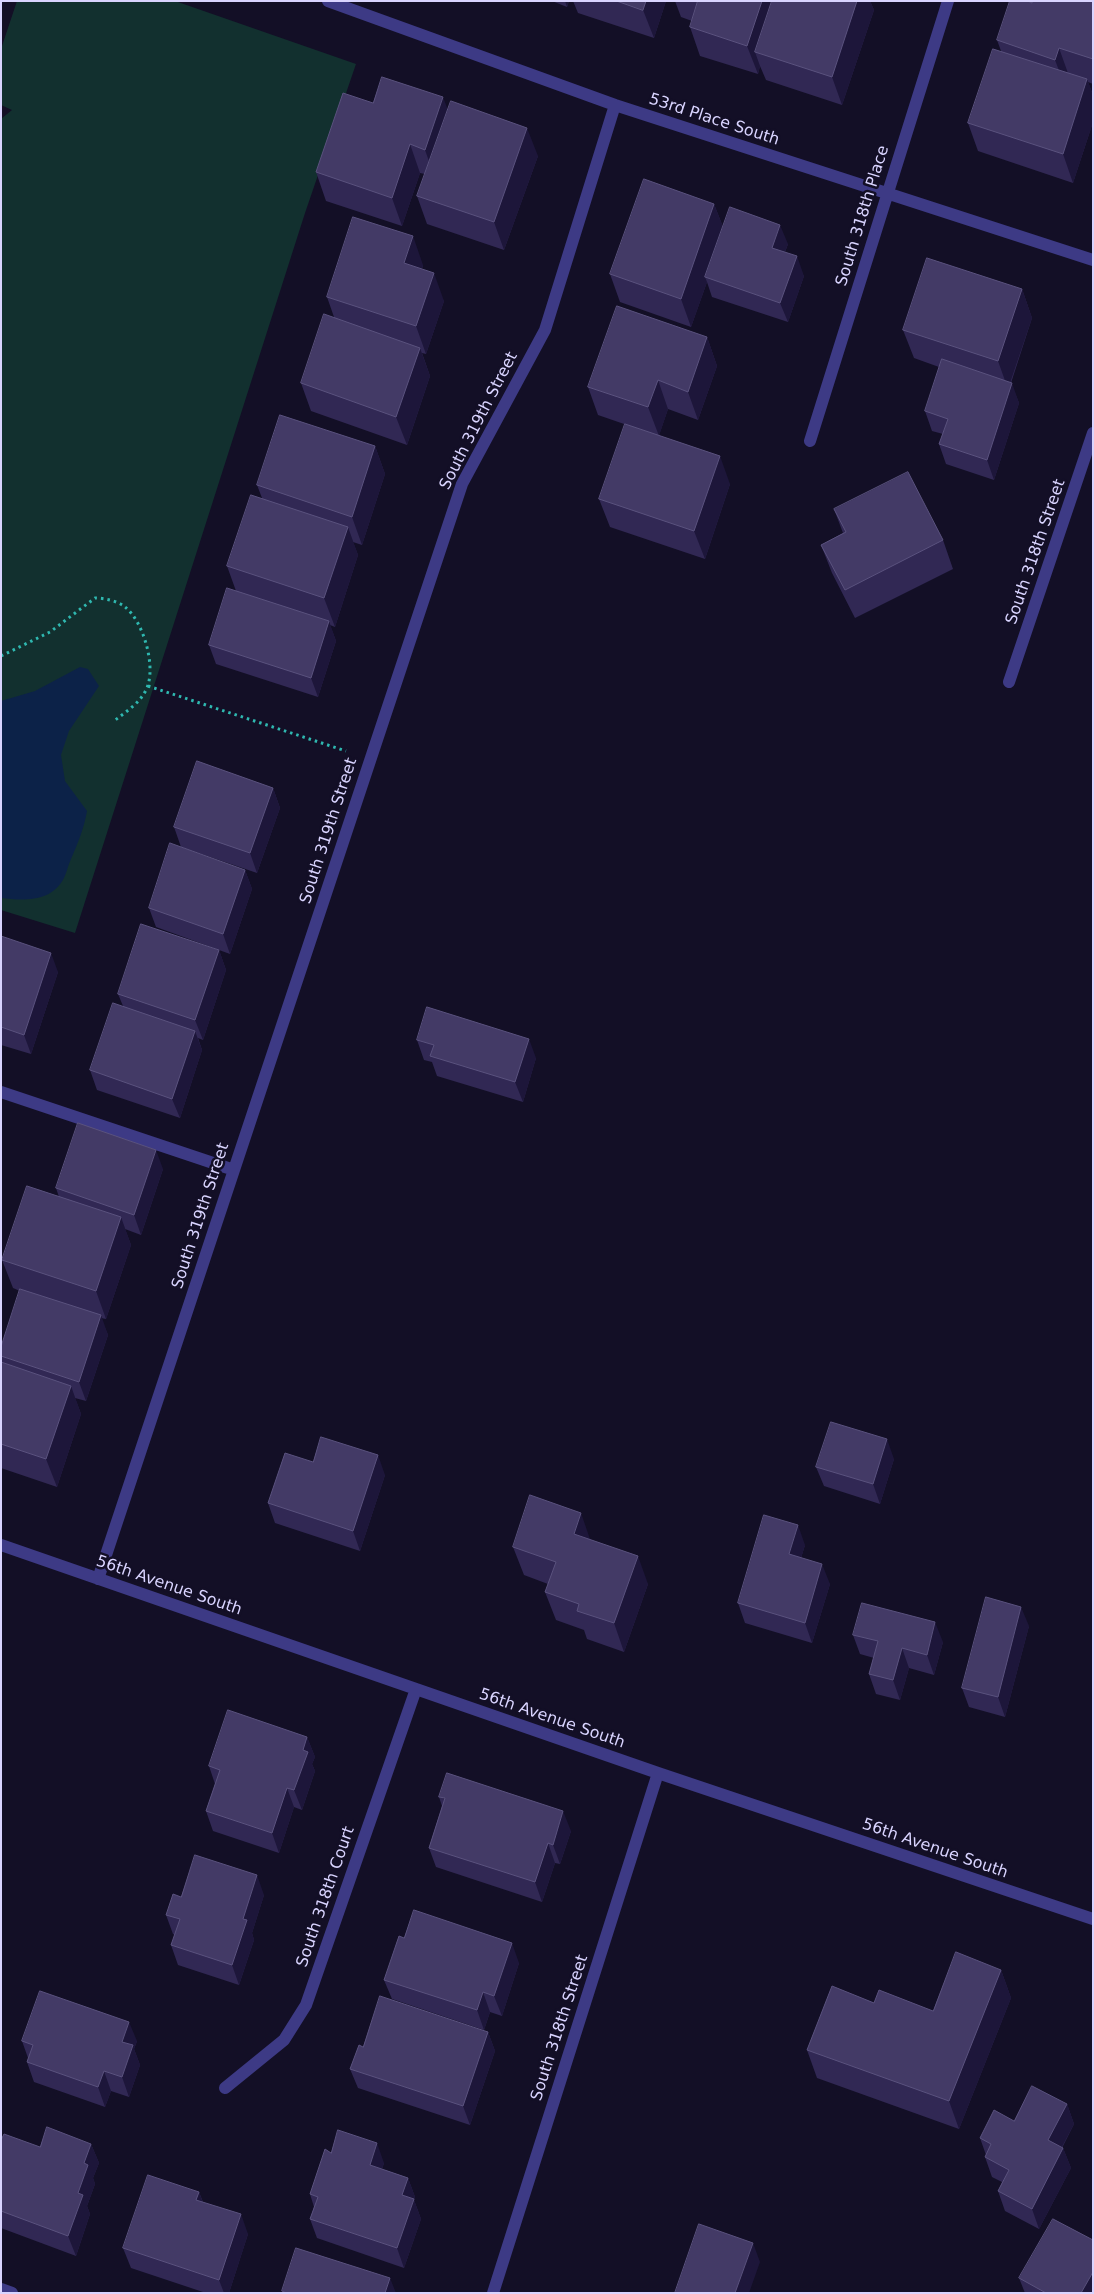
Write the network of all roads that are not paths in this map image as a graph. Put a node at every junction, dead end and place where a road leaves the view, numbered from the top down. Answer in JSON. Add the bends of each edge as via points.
{"nodes":[{"id":1,"x":328,"y":1,"type":"edge"},
{"id":2,"x":948,"y":1,"type":"edge"},
{"id":3,"x":615,"y":104,"type":"junction"},
{"id":4,"x":887,"y":193,"type":"junction"},
{"id":5,"x":1093,"y":260,"type":"edge"},
{"id":6,"x":1093,"y":433,"type":"edge"},
{"id":7,"x":810,"y":441,"type":"dead end"},
{"id":8,"x":1009,"y":682,"type":"dead end"},
{"id":9,"x":1,"y":1092,"type":"edge"},
{"id":10,"x":234,"y":1170,"type":"junction"},
{"id":11,"x":1,"y":1545,"type":"edge"},
{"id":12,"x":98,"y":1579,"type":"junction"},
{"id":13,"x":416,"y":1689,"type":"junction"},
{"id":14,"x":658,"y":1773,"type":"junction"},
{"id":15,"x":1093,"y":1919,"type":"edge"},
{"id":16,"x":225,"y":2088,"type":"dead end"},
{"id":17,"x":1,"y":2289,"type":"edge"},
{"id":18,"x":12,"y":2293,"type":"edge"},
{"id":19,"x":493,"y":2293,"type":"edge"}],
"edges":[{"from":1,"to":3,"type":"street","name":"53rd Place South"},
{"from":2,"to":4,"type":"street","name":"South 318th Place"},
{"from":3,"to":4,"type":"street","name":"53rd Place South"},
{"from":3,"to":10,"type":"street","name":"South 319th Street","via":[[545,330],[462,484]]},
{"from":4,"to":5,"type":"street","name":"53rd Place South"},
{"from":4,"to":7,"type":"street","name":"South 318th Place"},
{"from":6,"to":8,"type":"street","name":"South 318th Street"},
{"from":9,"to":10,"type":"street"},
{"from":10,"to":12,"type":"street","name":"South 319th Street"},
{"from":11,"to":12,"type":"street","name":"56th Avenue South"},
{"from":12,"to":13,"type":"street","name":"56th Avenue South"},
{"from":13,"to":14,"type":"street","name":"56th Avenue South"},
{"from":13,"to":16,"type":"street","name":"South 318th Court","via":[[306,2005],[284,2040]]},
{"from":14,"to":15,"type":"street","name":"56th Avenue South"},
{"from":14,"to":19,"type":"street","name":"South 318th Street"},
{"from":17,"to":18,"type":"street"}]}
